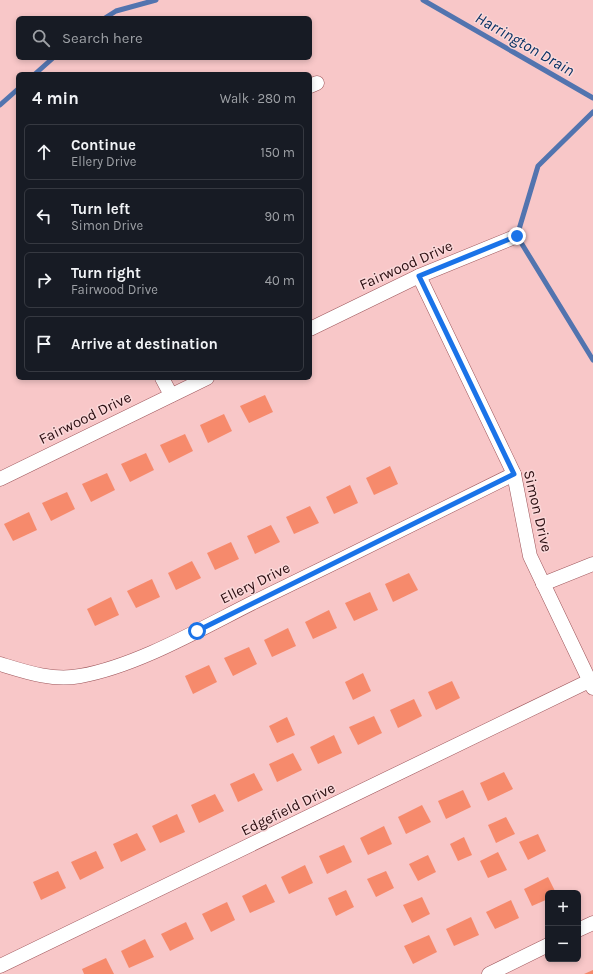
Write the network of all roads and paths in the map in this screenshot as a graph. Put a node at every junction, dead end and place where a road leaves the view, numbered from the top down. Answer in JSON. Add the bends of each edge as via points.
{"nodes":[{"id":1,"x":517,"y":236,"type":"dead end"},
{"id":2,"x":419,"y":276,"type":"junction"},
{"id":3,"x":312,"y":328,"type":"edge"},
{"id":4,"x":163,"y":380,"type":"edge"},
{"id":5,"x":203,"y":380,"type":"edge"},
{"id":6,"x":171,"y":395,"type":"junction"},
{"id":7,"x":514,"y":474,"type":"junction"},
{"id":8,"x":0,"y":478,"type":"edge"},
{"id":9,"x":593,"y":564,"type":"edge"},
{"id":10,"x":543,"y":584,"type":"junction"},
{"id":11,"x":0,"y":664,"type":"edge"},
{"id":12,"x":591,"y":685,"type":"edge"},
{"id":13,"x":593,"y":923,"type":"edge"},
{"id":14,"x":581,"y":929,"type":"edge"},
{"id":15,"x":545,"y":946,"type":"edge"},
{"id":16,"x":0,"y":966,"type":"edge"},
{"id":17,"x":489,"y":974,"type":"edge"}],
"edges":[{"from":1,"to":2,"type":"street","name":"Fairwood Drive"},
{"from":2,"to":3,"type":"street","name":"Fairwood Drive"},
{"from":2,"to":7,"type":"street","name":"Simon Drive"},
{"from":4,"to":6,"type":"street"},
{"from":5,"to":6,"type":"street","name":"Fairwood Drive"},
{"from":6,"to":8,"type":"street","name":"Fairwood Drive"},
{"from":7,"to":10,"type":"street","name":"Simon Drive","via":[[530,556]]},
{"from":7,"to":11,"type":"street","name":"Ellery Drive","via":[[197,631],[104,671],[53,677],[27,673]]},
{"from":9,"to":10,"type":"street"},
{"from":10,"to":12,"type":"street","name":"Simon Drive"},
{"from":12,"to":16,"type":"street","name":"Edgefield Drive"},
{"from":13,"to":14,"type":"street"},
{"from":15,"to":17,"type":"street"}]}
